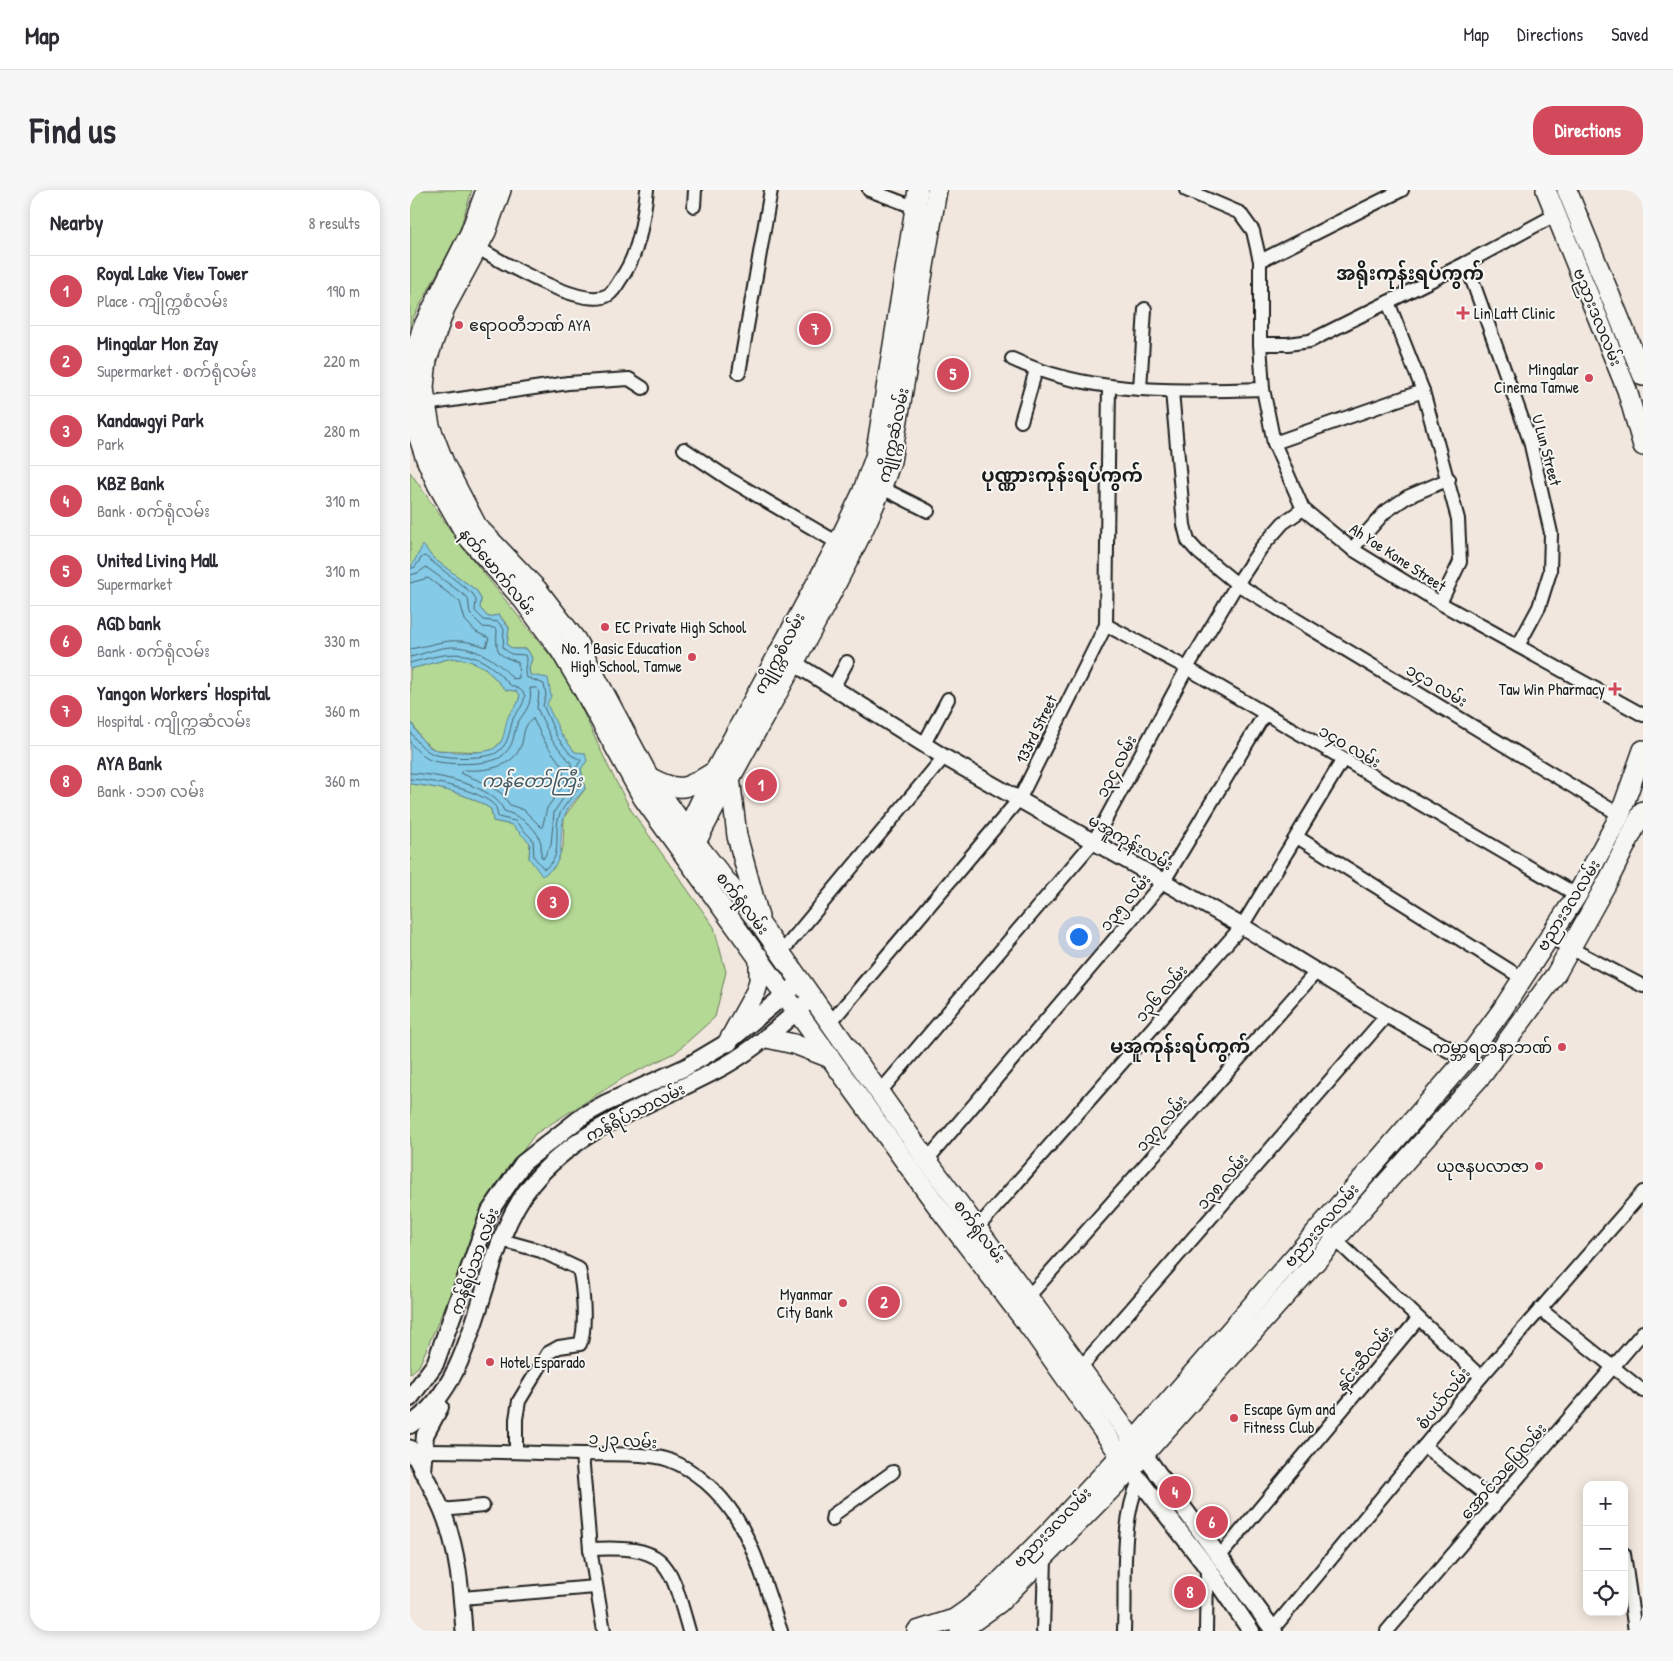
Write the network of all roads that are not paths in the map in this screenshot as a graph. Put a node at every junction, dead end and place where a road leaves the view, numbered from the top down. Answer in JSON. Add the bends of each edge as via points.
{"nodes":[{"id":1,"x":486,"y":190,"type":"edge"},
{"id":2,"x":501,"y":190,"type":"edge"},
{"id":3,"x":647,"y":190,"type":"edge"},
{"id":4,"x":696,"y":190,"type":"edge"},
{"id":5,"x":771,"y":190,"type":"edge"},
{"id":6,"x":869,"y":190,"type":"edge"},
{"id":7,"x":918,"y":190,"type":"edge"},
{"id":8,"x":937,"y":190,"type":"edge"},
{"id":9,"x":1192,"y":190,"type":"edge"},
{"id":10,"x":1402,"y":190,"type":"edge"},
{"id":11,"x":1546,"y":190,"type":"edge"},
{"id":12,"x":1567,"y":190,"type":"edge"},
{"id":13,"x":694,"y":206,"type":"dead end"},
{"id":14,"x":915,"y":209,"type":"junction"},
{"id":15,"x":933,"y":212,"type":"junction"},
{"id":16,"x":1557,"y":214,"type":"junction"},
{"id":17,"x":478,"y":248,"type":"junction"},
{"id":18,"x":1260,"y":261,"type":"junction"},
{"id":19,"x":1466,"y":263,"type":"junction"},
{"id":20,"x":1388,"y":302,"type":"junction"},
{"id":21,"x":1145,"y":309,"type":"dead end"},
{"id":22,"x":1260,"y":344,"type":"junction"},
{"id":23,"x":1012,"y":358,"type":"dead end"},
{"id":24,"x":1036,"y":370,"type":"junction"},
{"id":25,"x":738,"y":374,"type":"dead end"},
{"id":26,"x":1643,"y":376,"type":"edge"},
{"id":27,"x":1109,"y":386,"type":"junction"},
{"id":28,"x":643,"y":388,"type":"dead end"},
{"id":29,"x":1140,"y":389,"type":"junction"},
{"id":30,"x":1263,"y":389,"type":"junction"},
{"id":31,"x":1172,"y":391,"type":"junction"},
{"id":32,"x":1423,"y":391,"type":"junction"},
{"id":33,"x":419,"y":405,"type":"junction"},
{"id":34,"x":1021,"y":421,"type":"dead end"},
{"id":35,"x":1274,"y":443,"type":"junction"},
{"id":36,"x":1643,"y":446,"type":"edge"},
{"id":37,"x":684,"y":449,"type":"dead end"},
{"id":38,"x":876,"y":457,"type":"joint"},
{"id":39,"x":1449,"y":479,"type":"junction"},
{"id":40,"x":882,"y":488,"type":"junction"},
{"id":41,"x":1303,"y":509,"type":"junction"},
{"id":42,"x":928,"y":511,"type":"dead end"},
{"id":43,"x":838,"y":543,"type":"junction"},
{"id":44,"x":1352,"y":549,"type":"junction"},
{"id":45,"x":1237,"y":584,"type":"junction"},
{"id":46,"x":1440,"y":603,"type":"junction"},
{"id":47,"x":1106,"y":625,"type":"junction"},
{"id":48,"x":1518,"y":646,"type":"junction"},
{"id":49,"x":787,"y":658,"type":"junction"},
{"id":50,"x":848,"y":662,"type":"dead end"},
{"id":51,"x":1187,"y":668,"type":"junction"},
{"id":52,"x":833,"y":688,"type":"junction"},
{"id":53,"x":948,"y":699,"type":"dead end"},
{"id":54,"x":1264,"y":715,"type":"junction"},
{"id":55,"x":1643,"y":715,"type":"edge"},
{"id":56,"x":924,"y":744,"type":"junction"},
{"id":57,"x":1643,"y":750,"type":"edge"},
{"id":58,"x":944,"y":757,"type":"junction"},
{"id":59,"x":1342,"y":761,"type":"junction"},
{"id":60,"x":723,"y":774,"type":"junction"},
{"id":61,"x":649,"y":777,"type":"junction"},
{"id":62,"x":1020,"y":798,"type":"junction"},
{"id":63,"x":1643,"y":812,"type":"edge"},
{"id":64,"x":1620,"y":815,"type":"junction"},
{"id":65,"x":1296,"y":837,"type":"junction"},
{"id":66,"x":1094,"y":841,"type":"junction"},
{"id":67,"x":687,"y":845,"type":"junction"},
{"id":68,"x":1164,"y":881,"type":"junction"},
{"id":69,"x":1577,"y":895,"type":"junction"},
{"id":70,"x":761,"y":925,"type":"junction"},
{"id":71,"x":1242,"y":926,"type":"junction"},
{"id":72,"x":1549,"y":937,"type":"junction"},
{"id":73,"x":1569,"y":948,"type":"junction"},
{"id":74,"x":780,"y":954,"type":"junction"},
{"id":75,"x":759,"y":957,"type":"junction"},
{"id":76,"x":1317,"y":971,"type":"junction"},
{"id":77,"x":1522,"y":978,"type":"junction"},
{"id":78,"x":800,"y":982,"type":"junction"},
{"id":79,"x":1643,"y":986,"type":"edge"},
{"id":80,"x":784,"y":994,"type":"junction"},
{"id":81,"x":812,"y":998,"type":"junction"},
{"id":82,"x":797,"y":1012,"type":"junction"},
{"id":83,"x":1387,"y":1015,"type":"junction"},
{"id":84,"x":830,"y":1023,"type":"junction"},
{"id":85,"x":767,"y":1038,"type":"junction"},
{"id":86,"x":728,"y":1042,"type":"junction"},
{"id":87,"x":830,"y":1058,"type":"junction"},
{"id":88,"x":1466,"y":1059,"type":"junction"},
{"id":89,"x":642,"y":1087,"type":"junction"},
{"id":90,"x":879,"y":1093,"type":"junction"},
{"id":91,"x":651,"y":1102,"type":"junction"},
{"id":92,"x":927,"y":1160,"type":"junction"},
{"id":93,"x":1643,"y":1192,"type":"edge"},
{"id":94,"x":1320,"y":1225,"type":"junction"},
{"id":95,"x":978,"y":1227,"type":"junction"},
{"id":96,"x":1337,"y":1239,"type":"junction"},
{"id":97,"x":501,"y":1240,"type":"junction"},
{"id":98,"x":1029,"y":1296,"type":"junction"},
{"id":99,"x":1540,"y":1309,"type":"junction"},
{"id":100,"x":1418,"y":1319,"type":"junction"},
{"id":101,"x":1643,"y":1332,"type":"edge"},
{"id":102,"x":1081,"y":1367,"type":"junction"},
{"id":103,"x":1613,"y":1368,"type":"junction"},
{"id":104,"x":1481,"y":1377,"type":"junction"},
{"id":105,"x":448,"y":1384,"type":"junction"},
{"id":106,"x":1643,"y":1391,"type":"edge"},
{"id":107,"x":410,"y":1398,"type":"edge"},
{"id":108,"x":410,"y":1425,"type":"edge"},
{"id":109,"x":1424,"y":1446,"type":"junction"},
{"id":110,"x":1139,"y":1448,"type":"junction"},
{"id":111,"x":516,"y":1451,"type":"junction"},
{"id":112,"x":415,"y":1453,"type":"edge"},
{"id":113,"x":582,"y":1454,"type":"junction"},
{"id":114,"x":1130,"y":1468,"type":"junction"},
{"id":115,"x":422,"y":1471,"type":"joint"},
{"id":116,"x":893,"y":1472,"type":"dead end"},
{"id":117,"x":1496,"y":1504,"type":"junction"},
{"id":118,"x":483,"y":1506,"type":"dead end"},
{"id":119,"x":442,"y":1510,"type":"junction"},
{"id":120,"x":832,"y":1520,"type":"dead end"},
{"id":121,"x":590,"y":1549,"type":"junction"},
{"id":122,"x":1220,"y":1556,"type":"junction"},
{"id":123,"x":1045,"y":1557,"type":"junction"},
{"id":124,"x":1207,"y":1567,"type":"junction"},
{"id":125,"x":1626,"y":1571,"type":"edge"},
{"id":126,"x":595,"y":1587,"type":"junction"},
{"id":127,"x":462,"y":1598,"type":"junction"},
{"id":128,"x":994,"y":1598,"type":"junction"},
{"id":129,"x":1274,"y":1630,"type":"edge"},
{"id":130,"x":464,"y":1631,"type":"edge"},
{"id":131,"x":604,"y":1631,"type":"edge"},
{"id":132,"x":689,"y":1631,"type":"edge"},
{"id":133,"x":781,"y":1631,"type":"edge"},
{"id":134,"x":917,"y":1631,"type":"edge"},
{"id":135,"x":960,"y":1631,"type":"edge"},
{"id":136,"x":1043,"y":1631,"type":"edge"},
{"id":137,"x":1124,"y":1631,"type":"edge"},
{"id":138,"x":1206,"y":1631,"type":"edge"},
{"id":139,"x":1251,"y":1631,"type":"edge"},
{"id":140,"x":1387,"y":1631,"type":"edge"},
{"id":141,"x":1635,"y":1631,"type":"edge"}],
"edges":[{"from":1,"to":33,"type":"main road","name":"နတ်မောက်လမ်း","via":[[470,233],[416,345],[411,384]]},
{"from":2,"to":17,"type":"main road","name":"နတ်မောက်လမ်း"},
{"from":3,"to":17,"type":"street","via":[[642,229],[630,266],[611,294],[575,295],[520,273]]},
{"from":4,"to":13,"type":"street"},
{"from":5,"to":25,"type":"street"},
{"from":6,"to":14,"type":"street"},
{"from":7,"to":14,"type":"main road","name":"ကျိုက္ကဆံလမ်း"},
{"from":8,"to":15,"type":"main road","name":"ကျိုက္ကဆံလမ်း"},
{"from":9,"to":18,"type":"street","name":"Ah Yoe Kone Street","via":[[1240,213],[1253,231]]},
{"from":10,"to":18,"type":"street"},
{"from":11,"to":16,"type":"main road","name":"ဗညားဒလလမ်း"},
{"from":12,"to":26,"type":"main road","name":"ဗညားဒလလမ်း"},
{"from":14,"to":15,"type":"street"},
{"from":14,"to":38,"type":"main road","name":"ကျိုက္ကဆံလမ်း"},
{"from":15,"to":40,"type":"main road","name":"ကျိုက္ကဆံလမ်း","via":[[891,461]]},
{"from":16,"to":19,"type":"street"},
{"from":16,"to":36,"type":"main road","name":"ဗညားဒလလမ်း","via":[[1627,390]]},
{"from":17,"to":33,"type":"main road","name":"နတ်မောက်လမ်း","via":[[445,308],[430,347]]},
{"from":18,"to":22,"type":"street","name":"Ah Yoe Kone Street"},
{"from":19,"to":20,"type":"street"},
{"from":19,"to":48,"type":"street","name":"U Lun Street","via":[[1530,441],[1551,533],[1550,572],[1538,608]]},
{"from":20,"to":22,"type":"street","via":[[1310,340]]},
{"from":20,"to":32,"type":"street"},
{"from":21,"to":29,"type":"street"},
{"from":22,"to":30,"type":"street","name":"Ah Yoe Kone Street"},
{"from":23,"to":24,"type":"street"},
{"from":24,"to":27,"type":"street"},
{"from":24,"to":34,"type":"street"},
{"from":27,"to":29,"type":"street"},
{"from":27,"to":47,"type":"street","name":"133rd Street"},
{"from":28,"to":33,"type":"street","via":[[629,379],[568,384]]},
{"from":29,"to":31,"type":"street"},
{"from":30,"to":31,"type":"street"},
{"from":30,"to":35,"type":"street","name":"Ah Yoe Kone Street"},
{"from":31,"to":45,"type":"street","name":"၁၄၁ လမ်း","via":[[1188,541]]},
{"from":32,"to":35,"type":"street"},
{"from":32,"to":39,"type":"street"},
{"from":33,"to":61,"type":"main road","name":"နတ်မောက်လမ်း","via":[[477,526],[537,590],[576,640]]},
{"from":33,"to":67,"type":"main road","name":"နတ်မောက်လမ်း","via":[[417,435],[455,518],[560,650],[643,798]]},
{"from":35,"to":41,"type":"street","name":"Ah Yoe Kone Street"},
{"from":37,"to":43,"type":"street"},
{"from":38,"to":43,"type":"main road","name":"ကျိုက္ကစံလမ်း"},
{"from":39,"to":44,"type":"street","via":[[1407,497],[1385,512]]},
{"from":39,"to":46,"type":"street","via":[[1458,519],[1460,562]]},
{"from":40,"to":42,"type":"street"},
{"from":40,"to":49,"type":"main road","name":"ကျိုက္ကဆံလမ်း","via":[[848,561]]},
{"from":41,"to":44,"type":"street","name":"Ah Yoe Kone Street"},
{"from":41,"to":45,"type":"street","name":"၁၃၄ လမ်း","via":[[1283,523],[1261,548]]},
{"from":43,"to":49,"type":"main road","name":"ကျိုက္ကစံလမ်း"},
{"from":44,"to":46,"type":"street","name":"Ah Yoe Kone Street"},
{"from":45,"to":51,"type":"street","name":"၁၃၄ လမ်း"},
{"from":45,"to":64,"type":"street","name":"၁၄၁ လမ်း"},
{"from":46,"to":48,"type":"street","name":"Ah Yoe Kone Street"},
{"from":47,"to":51,"type":"street","name":"၁၄၀ လမ်း"},
{"from":47,"to":62,"type":"street","name":"133rd Street"},
{"from":48,"to":55,"type":"street","name":"Ah Yoe Kone Street"},
{"from":49,"to":52,"type":"street","name":"မအူကုန်းလမ်း"},
{"from":49,"to":60,"type":"main road","name":"ကျိုက္ကစံလမ်း"},
{"from":50,"to":52,"type":"street"},
{"from":51,"to":54,"type":"street","name":"၁၄၀ လမ်း"},
{"from":51,"to":66,"type":"street","name":"၁၃၄ လမ်း"},
{"from":52,"to":56,"type":"street","name":"မအူကုန်းလမ်း"},
{"from":53,"to":56,"type":"street"},
{"from":54,"to":59,"type":"street","name":"၁၄၀ လမ်း"},
{"from":54,"to":68,"type":"street","name":"၁၃၅ လမ်း"},
{"from":56,"to":58,"type":"street","name":"မအူကုန်းလမ်း"},
{"from":57,"to":64,"type":"main road","name":"ဗညားဒလလမ်း"},
{"from":58,"to":62,"type":"street","name":"မအူကုန်းလမ်း"},
{"from":58,"to":74,"type":"street"},
{"from":59,"to":65,"type":"street","name":"၁၃၆ လမ်း"},
{"from":59,"to":69,"type":"street","name":"၁၄၀ လမ်း"},
{"from":60,"to":61,"type":"main road","via":[[692,786],[670,788]]},
{"from":60,"to":67,"type":"main road","name":"ကျိုက္ကစံလမ်း"},
{"from":60,"to":70,"type":"main road"},
{"from":61,"to":67,"type":"main road","name":"နတ်မောက်လမ်း"},
{"from":62,"to":66,"type":"street","name":"မအူကုန်းလမ်း"},
{"from":62,"to":84,"type":"street","name":"133rd Street"},
{"from":63,"to":73,"type":"main road","name":"ဗညားဒလလမ်း"},
{"from":64,"to":69,"type":"main road","name":"ဗညားဒလလမ်း"},
{"from":65,"to":71,"type":"street","name":"၁၃၆ လမ်း"},
{"from":65,"to":77,"type":"street"},
{"from":66,"to":68,"type":"street","name":"မအူကုန်းလမ်း"},
{"from":66,"to":90,"type":"street","name":"၁၃၄ လမ်း"},
{"from":67,"to":70,"type":"main road","name":"စက်ရုံလမ်း"},
{"from":67,"to":75,"type":"main road","name":"စက်ရုံလမ်း"},
{"from":68,"to":71,"type":"street","name":"မအူကုန်းလမ်း"},
{"from":68,"to":92,"type":"street","name":"၁၃၅ လမ်း"},
{"from":69,"to":72,"type":"main road","name":"ဗညားဒလလမ်း"},
{"from":70,"to":74,"type":"main road","name":"စက်ရုံလမ်း"},
{"from":71,"to":76,"type":"street","name":"မအူကုန်းလမ်း"},
{"from":71,"to":95,"type":"street","name":"၁၃၆ လမ်း"},
{"from":72,"to":73,"type":"street"},
{"from":72,"to":77,"type":"main road","name":"ဗညားဒလလမ်း"},
{"from":73,"to":79,"type":"street"},
{"from":73,"to":96,"type":"main road","name":"ဗညားဒလလမ်း","via":[[1556,974],[1483,1074]]},
{"from":74,"to":78,"type":"main road","name":"စက်ရုံလမ်း"},
{"from":75,"to":80,"type":"main road","name":"စက်ရုံလမ်း"},
{"from":75,"to":86,"type":"main road","via":[[756,992]]},
{"from":76,"to":83,"type":"street","name":"မအူကုန်းလမ်း"},
{"from":76,"to":98,"type":"street","name":"၁၃၇ လမ်း"},
{"from":77,"to":88,"type":"main road","name":"ဗညားဒလလမ်း"},
{"from":78,"to":80,"type":"main road","name":"ကန်ရိပ်သာ လမ်း"},
{"from":78,"to":81,"type":"main road","name":"စက်ရုံလမ်း"},
{"from":80,"to":82,"type":"main road","name":"စက်ရုံလမ်း"},
{"from":80,"to":86,"type":"main road","name":"ကန်ရိပ်သာ လမ်း"},
{"from":81,"to":82,"type":"main road","name":"ကန်ရိပ်သာလမ်း"},
{"from":81,"to":84,"type":"main road","name":"စက်ရုံလမ်း"},
{"from":82,"to":85,"type":"main road","name":"ကန်ရိပ်သာလမ်း"},
{"from":82,"to":87,"type":"main road","name":"စက်ရုံလမ်း"},
{"from":83,"to":88,"type":"street","name":"မအူကုန်းလမ်း"},
{"from":83,"to":102,"type":"street","name":"၁၃၈ လမ်း"},
{"from":84,"to":90,"type":"main road","name":"စက်ရုံလမ်း"},
{"from":85,"to":87,"type":"main road"},
{"from":85,"to":91,"type":"main road","name":"ကန်ရိပ်သာလမ်း","via":[[726,1065]]},
{"from":86,"to":89,"type":"main road","name":"ကန်ရိပ်သာ လမ်း","via":[[686,1067]]},
{"from":87,"to":114,"type":"main road","name":"စက်ရုံလမ်း"},
{"from":88,"to":94,"type":"main road","name":"ဗညားဒလလမ်း"},
{"from":89,"to":91,"type":"main road"},
{"from":89,"to":107,"type":"main road","name":"ကန်ရိပ်သာ လမ်း","via":[[584,1115],[530,1157],[513,1176],[490,1210],[435,1364]]},
{"from":90,"to":92,"type":"main road","name":"စက်ရုံလမ်း"},
{"from":91,"to":97,"type":"main road","name":"ကန်ရိပ်သာလမ်း","via":[[603,1124],[545,1168],[514,1210]]},
{"from":92,"to":95,"type":"main road","name":"စက်ရုံလမ်း"},
{"from":93,"to":99,"type":"street","name":"စံပယ်လမ်း"},
{"from":94,"to":96,"type":"street"},
{"from":94,"to":110,"type":"main road","name":"ဗညားဒလလမ်း"},
{"from":95,"to":98,"type":"main road","name":"စက်ရုံလမ်း"},
{"from":96,"to":100,"type":"street"},
{"from":96,"to":110,"type":"main road","name":"ဗညားဒလလမ်း"},
{"from":97,"to":105,"type":"main road","name":"ကန်ရိပ်သာလမ်း"},
{"from":97,"to":111,"type":"street","via":[[541,1251],[579,1270],[584,1292],[580,1344],[559,1347],[548,1353],[519,1401]]},
{"from":98,"to":102,"type":"main road","name":"စက်ရုံလမ်း"},
{"from":99,"to":103,"type":"street"},
{"from":99,"to":104,"type":"street","name":"စံပယ်လမ်း"},
{"from":100,"to":104,"type":"street"},
{"from":100,"to":122,"type":"street","name":"နှင်းဆီလမ်း"},
{"from":101,"to":103,"type":"street","name":"အောင်သပြေလမ်း"},
{"from":102,"to":110,"type":"main road","name":"စက်ရုံလမ်း"},
{"from":103,"to":106,"type":"street"},
{"from":103,"to":117,"type":"street","name":"အောင်သပြေလမ်း"},
{"from":104,"to":109,"type":"street","name":"စံပယ်လမ်း"},
{"from":105,"to":108,"type":"main road","name":"ကန်ရိပ်သာလမ်း","via":[[421,1418]]},
{"from":105,"to":112,"type":"main road"},
{"from":109,"to":117,"type":"street"},
{"from":109,"to":129,"type":"street","name":"စံပယ်လမ်း"},
{"from":110,"to":114,"type":"main road","name":"ဗညားဒလလမ်း"},
{"from":110,"to":122,"type":"main road","name":"စက်ရုံလမ်း"},
{"from":111,"to":112,"type":"street","name":"၁၂၃ လမ်း"},
{"from":111,"to":113,"type":"street","name":"၁၂၃ လမ်း"},
{"from":112,"to":115,"type":"main road"},
{"from":113,"to":121,"type":"street"},
{"from":113,"to":133,"type":"street","name":"၁၂၃ လမ်း","via":[[668,1460],[693,1472],[717,1493],[749,1542]]},
{"from":114,"to":123,"type":"main road","name":"ဗညားဒလလမ်း"},
{"from":114,"to":124,"type":"main road","name":"စက်ရုံလမ်း"},
{"from":114,"to":128,"type":"main road","name":"ဗညားဒလလမ်း"},
{"from":114,"to":137,"type":"street","via":[[1133,1495],[1128,1519]]},
{"from":115,"to":119,"type":"street"},
{"from":116,"to":120,"type":"street","via":[[833,1515]]},
{"from":117,"to":140,"type":"street","name":"အောင်သပြေလမ်း"},
{"from":118,"to":119,"type":"street"},
{"from":119,"to":127,"type":"street","via":[[457,1563]]},
{"from":121,"to":126,"type":"street"},
{"from":121,"to":132,"type":"street","via":[[618,1548],[651,1553],[666,1565],[677,1587]]},
{"from":122,"to":129,"type":"main road","name":"စက်ရုံလမ်း"},
{"from":123,"to":128,"type":"main road","name":"ဗညားဒလလမ်း"},
{"from":123,"to":136,"type":"street"},
{"from":124,"to":138,"type":"street"},
{"from":124,"to":139,"type":"main road","name":"စက်ရုံလမ်း"},
{"from":125,"to":141,"type":"street"},
{"from":126,"to":127,"type":"street"},
{"from":126,"to":131,"type":"street"},
{"from":127,"to":130,"type":"street"},
{"from":128,"to":134,"type":"main road","name":"ဗညားဒလလမ်း","via":[[954,1619]]},
{"from":128,"to":135,"type":"main road","name":"ဗညားဒလလမ်း"}]}
